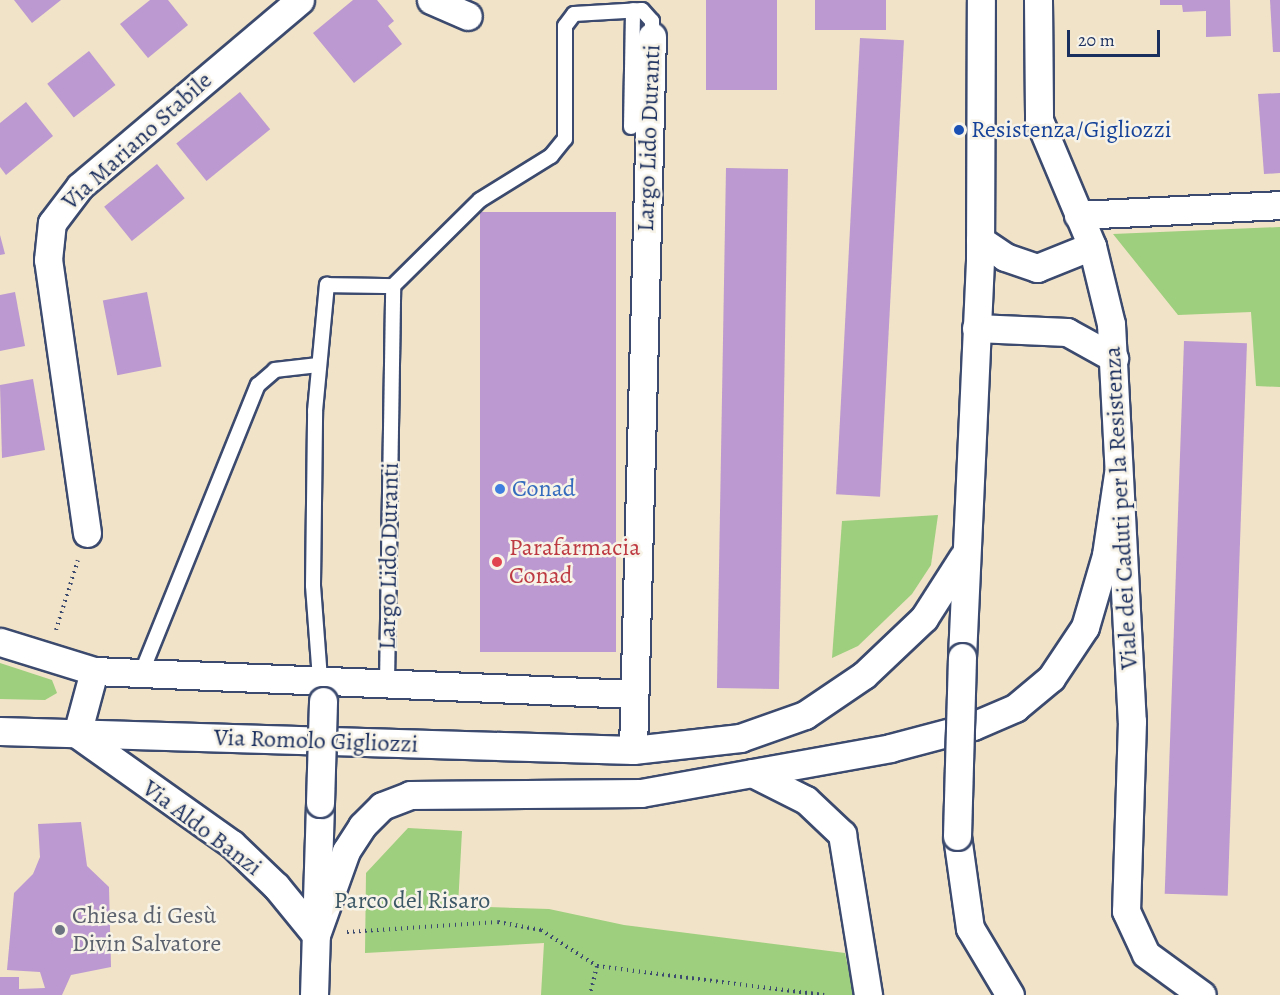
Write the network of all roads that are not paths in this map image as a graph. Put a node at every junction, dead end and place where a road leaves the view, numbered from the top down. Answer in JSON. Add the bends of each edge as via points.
{"nodes":[{"id":1,"x":300,"y":0,"type":"edge"},
{"id":2,"x":431,"y":0,"type":"edge"},
{"id":3,"x":981,"y":0,"type":"edge"},
{"id":4,"x":1038,"y":0,"type":"edge"},
{"id":5,"x":633,"y":10,"type":"junction"},
{"id":6,"x":468,"y":16,"type":"dead end"},
{"id":7,"x":652,"y":36,"type":"joint"},
{"id":8,"x":631,"y":127,"type":"dead end"},
{"id":9,"x":1280,"y":205,"type":"edge"},
{"id":10,"x":1078,"y":215,"type":"junction"},
{"id":11,"x":980,"y":240,"type":"junction"},
{"id":12,"x":1092,"y":246,"type":"junction"},
{"id":13,"x":393,"y":286,"type":"junction"},
{"id":14,"x":976,"y":328,"type":"junction"},
{"id":15,"x":1113,"y":358,"type":"junction"},
{"id":16,"x":318,"y":365,"type":"junction"},
{"id":17,"x":1118,"y":474,"type":"junction"},
{"id":18,"x":87,"y":533,"type":"road end"},
{"id":19,"x":963,"y":557,"type":"junction"},
{"id":20,"x":0,"y":642,"type":"edge"},
{"id":21,"x":94,"y":671,"type":"junction"},
{"id":22,"x":141,"y":674,"type":"junction"},
{"id":23,"x":387,"y":683,"type":"junction"},
{"id":24,"x":321,"y":690,"type":"junction"},
{"id":25,"x":633,"y":694,"type":"junction"},
{"id":26,"x":1,"y":733,"type":"edge"},
{"id":27,"x":77,"y":734,"type":"junction"},
{"id":28,"x":633,"y":750,"type":"junction"},
{"id":29,"x":758,"y":774,"type":"junction"},
{"id":30,"x":316,"y":934,"type":"junction"},
{"id":31,"x":314,"y":995,"type":"edge"},
{"id":32,"x":868,"y":995,"type":"edge"},
{"id":33,"x":1010,"y":995,"type":"edge"},
{"id":34,"x":1202,"y":995,"type":"edge"}],
"edges":[{"from":1,"to":18,"type":"street","name":"Via Mariano Stabile","via":[[80,186],[52,224],[48,260]]},
{"from":2,"to":6,"type":"street"},
{"from":3,"to":11,"type":"street"},
{"from":4,"to":10,"type":"street","name":"Viale dei Caduti per la Resistenza","via":[[1038,111]]},
{"from":5,"to":7,"type":"lane","name":"Largo Lido Duranti","via":[[642,10],[652,21]]},
{"from":5,"to":8,"type":"lane"},
{"from":5,"to":13,"type":"lane","name":"Largo Lido Duranti","via":[[574,14],[565,26],[565,140],[551,156],[480,200]]},
{"from":7,"to":25,"type":"street","name":"Largo Lido Duranti"},
{"from":9,"to":10,"type":"street"},
{"from":10,"to":12,"type":"street","name":"Viale dei Caduti per la Resistenza"},
{"from":11,"to":12,"type":"street","via":[[1005,257],[1037,268]]},
{"from":11,"to":14,"type":"street"},
{"from":12,"to":15,"type":"street","name":"Viale dei Caduti per la Resistenza","via":[[1109,310]]},
{"from":13,"to":16,"type":"lane","via":[[327,285]]},
{"from":13,"to":23,"type":"lane","name":"Largo Lido Duranti"},
{"from":14,"to":15,"type":"street","via":[[1067,332]]},
{"from":14,"to":19,"type":"street"},
{"from":15,"to":17,"type":"street","name":"Viale dei Caduti per la Resistenza"},
{"from":16,"to":22,"type":"lane","via":[[275,370],[256,389]]},
{"from":16,"to":24,"type":"lane","via":[[313,585]]},
{"from":17,"to":29,"type":"street","via":[[1090,614],[1070,652],[1039,691],[1000,716],[941,735]]},
{"from":17,"to":34,"type":"street","name":"Viale dei Caduti per la Resistenza","via":[[1132,721],[1126,911],[1146,954]]},
{"from":19,"to":28,"type":"street","name":"Via Romolo Gigliozzi","via":[[909,636],[818,708],[740,738]]},
{"from":19,"to":33,"type":"street","bridge":true,"via":[[957,836],[970,928]]},
{"from":20,"to":21,"type":"street","name":"Largo Lido Duranti"},
{"from":21,"to":22,"type":"street","name":"Largo Lido Duranti"},
{"from":21,"to":27,"type":"street"},
{"from":22,"to":24,"type":"street","name":"Largo Lido Duranti"},
{"from":23,"to":24,"type":"street","name":"Largo Lido Duranti"},
{"from":23,"to":25,"type":"street","name":"Largo Lido Duranti"},
{"from":24,"to":30,"type":"street","bridge":true},
{"from":25,"to":28,"type":"street","name":"Largo Lido Duranti"},
{"from":26,"to":27,"type":"street","name":"Via Romolo Gigliozzi"},
{"from":27,"to":28,"type":"street","name":"Via Romolo Gigliozzi"},
{"from":27,"to":30,"type":"street","name":"Via Aldo Banzi","via":[[232,844],[276,886]]},
{"from":28,"to":29,"type":"street","name":"Via Romolo Gigliozzi"},
{"from":29,"to":30,"type":"street","via":[[641,793],[410,795],[382,806],[362,826],[346,851]]},
{"from":29,"to":32,"type":"street","name":"Via Romolo Gigliozzi","via":[[806,800],[842,834]]},
{"from":30,"to":31,"type":"street"}]}
